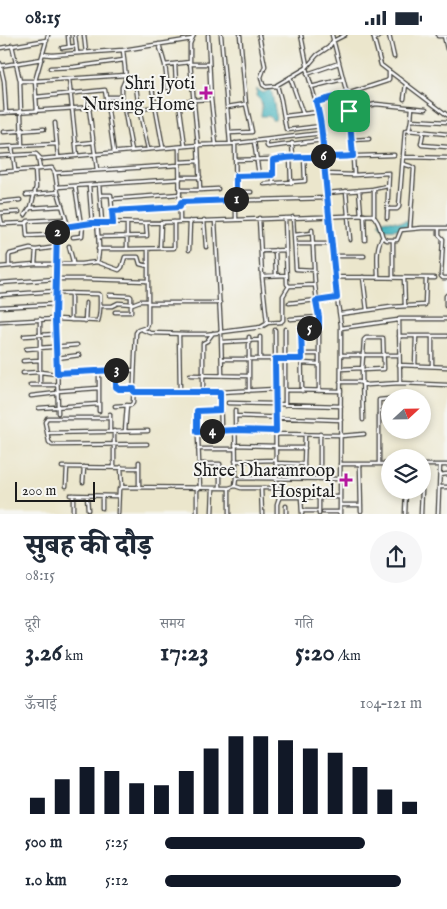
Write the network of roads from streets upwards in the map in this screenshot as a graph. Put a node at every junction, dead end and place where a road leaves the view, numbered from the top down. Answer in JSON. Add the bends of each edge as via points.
{"nodes":[{"id":1,"x":48,"y":35,"type":"edge"},
{"id":2,"x":68,"y":35,"type":"edge"},
{"id":3,"x":75,"y":35,"type":"edge"},
{"id":4,"x":84,"y":35,"type":"edge"},
{"id":5,"x":194,"y":35,"type":"edge"},
{"id":6,"x":208,"y":35,"type":"edge"},
{"id":7,"x":221,"y":35,"type":"edge"},
{"id":8,"x":240,"y":35,"type":"edge"},
{"id":9,"x":259,"y":35,"type":"edge"},
{"id":10,"x":301,"y":35,"type":"edge"},
{"id":11,"x":332,"y":35,"type":"edge"},
{"id":12,"x":345,"y":35,"type":"edge"},
{"id":13,"x":381,"y":35,"type":"edge"},
{"id":14,"x":389,"y":35,"type":"edge"},
{"id":15,"x":438,"y":36,"type":"dead end"},
{"id":16,"x":445,"y":36,"type":"edge"},
{"id":17,"x":374,"y":37,"type":"edge"},
{"id":18,"x":192,"y":39,"type":"junction"},
{"id":19,"x":47,"y":40,"type":"junction"},
{"id":20,"x":333,"y":41,"type":"junction"},
{"id":21,"x":160,"y":44,"type":"junction"},
{"id":22,"x":12,"y":45,"type":"junction"},
{"id":23,"x":76,"y":46,"type":"junction"},
{"id":24,"x":69,"y":47,"type":"junction"},
{"id":25,"x":0,"y":48,"type":"edge"},
{"id":26,"x":62,"y":48,"type":"dead end"},
{"id":27,"x":447,"y":49,"type":"edge"},
{"id":28,"x":123,"y":51,"type":"junction"},
{"id":29,"x":86,"y":53,"type":"junction"},
{"id":30,"x":43,"y":54,"type":"junction"},
{"id":31,"x":77,"y":54,"type":"junction"},
{"id":32,"x":394,"y":57,"type":"dead end"},
{"id":33,"x":42,"y":59,"type":"junction"},
{"id":34,"x":124,"y":60,"type":"junction"},
{"id":35,"x":16,"y":63,"type":"junction"},
{"id":36,"x":190,"y":63,"type":"junction"},
{"id":37,"x":339,"y":63,"type":"junction"},
{"id":38,"x":175,"y":64,"type":"junction"},
{"id":39,"x":209,"y":64,"type":"junction"},
{"id":40,"x":0,"y":65,"type":"edge"},
{"id":41,"x":165,"y":65,"type":"junction"},
{"id":42,"x":307,"y":67,"type":"junction"},
{"id":43,"x":50,"y":68,"type":"dead end"},
{"id":44,"x":389,"y":71,"type":"junction"},
{"id":45,"x":307,"y":74,"type":"junction"},
{"id":46,"x":126,"y":75,"type":"junction"},
{"id":47,"x":290,"y":77,"type":"junction"},
{"id":48,"x":69,"y":79,"type":"junction"},
{"id":49,"x":135,"y":79,"type":"dead end"},
{"id":50,"x":343,"y":79,"type":"junction"},
{"id":51,"x":20,"y":81,"type":"junction"},
{"id":52,"x":35,"y":81,"type":"junction"},
{"id":53,"x":192,"y":82,"type":"junction"},
{"id":54,"x":151,"y":83,"type":"dead end"},
{"id":55,"x":176,"y":83,"type":"junction"},
{"id":56,"x":406,"y":84,"type":"junction"},
{"id":57,"x":277,"y":86,"type":"junction"},
{"id":58,"x":312,"y":87,"type":"junction"},
{"id":59,"x":71,"y":93,"type":"junction"},
{"id":60,"x":347,"y":94,"type":"junction"},
{"id":61,"x":36,"y":97,"type":"junction"},
{"id":62,"x":107,"y":97,"type":"junction"},
{"id":63,"x":122,"y":97,"type":"junction"},
{"id":64,"x":211,"y":99,"type":"junction"},
{"id":65,"x":404,"y":99,"type":"dead end"},
{"id":66,"x":194,"y":100,"type":"junction"},
{"id":67,"x":179,"y":102,"type":"junction"},
{"id":68,"x":316,"y":102,"type":"junction"},
{"id":69,"x":246,"y":104,"type":"junction"},
{"id":70,"x":108,"y":106,"type":"junction"},
{"id":71,"x":155,"y":106,"type":"junction"},
{"id":72,"x":227,"y":107,"type":"junction"},
{"id":73,"x":88,"y":108,"type":"junction"},
{"id":74,"x":412,"y":108,"type":"junction"},
{"id":75,"x":73,"y":109,"type":"junction"},
{"id":76,"x":140,"y":109,"type":"junction"},
{"id":77,"x":426,"y":109,"type":"dead end"},
{"id":78,"x":37,"y":111,"type":"junction"},
{"id":79,"x":124,"y":111,"type":"junction"},
{"id":80,"x":349,"y":111,"type":"junction"},
{"id":81,"x":20,"y":112,"type":"junction"},
{"id":82,"x":319,"y":112,"type":"junction"},
{"id":83,"x":0,"y":113,"type":"edge"},
{"id":84,"x":6,"y":113,"type":"junction"},
{"id":85,"x":303,"y":114,"type":"junction"},
{"id":86,"x":447,"y":115,"type":"edge"},
{"id":87,"x":285,"y":116,"type":"junction"},
{"id":88,"x":411,"y":120,"type":"junction"},
{"id":89,"x":447,"y":122,"type":"edge"},
{"id":90,"x":55,"y":123,"type":"dead end"},
{"id":91,"x":321,"y":125,"type":"junction"},
{"id":92,"x":44,"y":129,"type":"dead end"},
{"id":93,"x":22,"y":130,"type":"junction"},
{"id":94,"x":409,"y":131,"type":"junction"},
{"id":95,"x":3,"y":132,"type":"dead end"},
{"id":96,"x":229,"y":133,"type":"junction"},
{"id":97,"x":322,"y":133,"type":"junction"},
{"id":98,"x":423,"y":133,"type":"junction"},
{"id":99,"x":447,"y":134,"type":"edge"},
{"id":100,"x":369,"y":139,"type":"dead end"},
{"id":101,"x":266,"y":140,"type":"junction"},
{"id":102,"x":323,"y":140,"type":"junction"},
{"id":103,"x":352,"y":140,"type":"junction"},
{"id":104,"x":254,"y":141,"type":"junction"},
{"id":105,"x":94,"y":142,"type":"junction"},
{"id":106,"x":235,"y":143,"type":"junction"},
{"id":107,"x":292,"y":143,"type":"junction"},
{"id":108,"x":57,"y":144,"type":"junction"},
{"id":109,"x":76,"y":144,"type":"junction"},
{"id":110,"x":230,"y":144,"type":"junction"},
{"id":111,"x":198,"y":145,"type":"junction"},
{"id":112,"x":216,"y":145,"type":"junction"},
{"id":113,"x":12,"y":146,"type":"junction"},
{"id":114,"x":22,"y":146,"type":"junction"},
{"id":115,"x":185,"y":146,"type":"junction"},
{"id":116,"x":0,"y":147,"type":"edge"},
{"id":117,"x":179,"y":147,"type":"junction"},
{"id":118,"x":447,"y":147,"type":"edge"},
{"id":119,"x":163,"y":148,"type":"junction"},
{"id":120,"x":148,"y":150,"type":"junction"},
{"id":121,"x":132,"y":151,"type":"junction"},
{"id":122,"x":114,"y":152,"type":"junction"},
{"id":123,"x":95,"y":154,"type":"junction"},
{"id":124,"x":13,"y":155,"type":"junction"},
{"id":125,"x":38,"y":155,"type":"junction"},
{"id":126,"x":76,"y":155,"type":"junction"},
{"id":127,"x":394,"y":155,"type":"dead end"},
{"id":128,"x":0,"y":156,"type":"edge"},
{"id":129,"x":353,"y":156,"type":"junction"},
{"id":130,"x":58,"y":157,"type":"junction"},
{"id":131,"x":292,"y":157,"type":"junction"},
{"id":132,"x":304,"y":157,"type":"junction"},
{"id":133,"x":324,"y":157,"type":"junction"},
{"id":134,"x":403,"y":157,"type":"junction"},
{"id":135,"x":256,"y":159,"type":"junction"},
{"id":136,"x":447,"y":159,"type":"edge"},
{"id":137,"x":273,"y":160,"type":"junction"},
{"id":138,"x":199,"y":161,"type":"junction"},
{"id":139,"x":235,"y":161,"type":"junction"},
{"id":140,"x":179,"y":163,"type":"junction"},
{"id":141,"x":403,"y":164,"type":"junction"},
{"id":142,"x":35,"y":169,"type":"junction"},
{"id":143,"x":40,"y":169,"type":"junction"},
{"id":144,"x":15,"y":170,"type":"junction"},
{"id":145,"x":97,"y":171,"type":"junction"},
{"id":146,"x":0,"y":172,"type":"edge"},
{"id":147,"x":55,"y":173,"type":"junction"},
{"id":148,"x":325,"y":174,"type":"junction"},
{"id":149,"x":258,"y":175,"type":"junction"},
{"id":150,"x":273,"y":175,"type":"junction"},
{"id":151,"x":354,"y":175,"type":"junction"},
{"id":152,"x":236,"y":176,"type":"junction"},
{"id":153,"x":200,"y":177,"type":"junction"},
{"id":154,"x":180,"y":178,"type":"junction"},
{"id":155,"x":291,"y":183,"type":"junction"},
{"id":156,"x":99,"y":184,"type":"junction"},
{"id":157,"x":264,"y":184,"type":"dead end"},
{"id":158,"x":273,"y":184,"type":"junction"},
{"id":159,"x":89,"y":185,"type":"junction"},
{"id":160,"x":75,"y":186,"type":"junction"},
{"id":161,"x":388,"y":186,"type":"junction"},
{"id":162,"x":57,"y":187,"type":"junction"},
{"id":163,"x":218,"y":189,"type":"dead end"},
{"id":164,"x":373,"y":189,"type":"junction"},
{"id":165,"x":200,"y":190,"type":"junction"},
{"id":166,"x":359,"y":190,"type":"junction"},
{"id":167,"x":346,"y":191,"type":"junction"},
{"id":168,"x":58,"y":192,"type":"junction"},
{"id":169,"x":180,"y":192,"type":"junction"},
{"id":170,"x":251,"y":192,"type":"dead end"},
{"id":171,"x":236,"y":193,"type":"junction"},
{"id":172,"x":327,"y":193,"type":"junction"},
{"id":173,"x":26,"y":195,"type":"dead end"},
{"id":174,"x":34,"y":195,"type":"junction"},
{"id":175,"x":100,"y":195,"type":"junction"},
{"id":176,"x":328,"y":198,"type":"junction"},
{"id":177,"x":112,"y":199,"type":"junction"},
{"id":178,"x":20,"y":200,"type":"dead end"},
{"id":179,"x":236,"y":200,"type":"junction"},
{"id":180,"x":0,"y":202,"type":"edge"},
{"id":181,"x":181,"y":202,"type":"junction"},
{"id":182,"x":62,"y":206,"type":"junction"},
{"id":183,"x":180,"y":207,"type":"junction"},
{"id":184,"x":30,"y":208,"type":"junction"},
{"id":185,"x":387,"y":209,"type":"junction"},
{"id":186,"x":112,"y":211,"type":"junction"},
{"id":187,"x":19,"y":212,"type":"dead end"},
{"id":188,"x":0,"y":214,"type":"edge"},
{"id":189,"x":25,"y":215,"type":"dead end"},
{"id":190,"x":347,"y":215,"type":"junction"},
{"id":191,"x":362,"y":215,"type":"junction"},
{"id":192,"x":374,"y":215,"type":"junction"},
{"id":193,"x":330,"y":216,"type":"junction"},
{"id":194,"x":293,"y":217,"type":"junction"},
{"id":195,"x":259,"y":218,"type":"junction"},
{"id":196,"x":285,"y":218,"type":"junction"},
{"id":197,"x":387,"y":218,"type":"dead end"},
{"id":198,"x":66,"y":219,"type":"junction"},
{"id":199,"x":236,"y":219,"type":"junction"},
{"id":200,"x":180,"y":221,"type":"junction"},
{"id":201,"x":190,"y":221,"type":"junction"},
{"id":202,"x":204,"y":221,"type":"junction"},
{"id":203,"x":215,"y":221,"type":"junction"},
{"id":204,"x":97,"y":222,"type":"junction"},
{"id":205,"x":102,"y":222,"type":"junction"},
{"id":206,"x":160,"y":222,"type":"junction"},
{"id":207,"x":174,"y":222,"type":"junction"},
{"id":208,"x":26,"y":223,"type":"junction"},
{"id":209,"x":92,"y":223,"type":"junction"},
{"id":210,"x":113,"y":223,"type":"junction"},
{"id":211,"x":127,"y":223,"type":"junction"},
{"id":212,"x":146,"y":223,"type":"junction"},
{"id":213,"x":82,"y":225,"type":"junction"},
{"id":214,"x":68,"y":226,"type":"junction"},
{"id":215,"x":439,"y":228,"type":"junction"},
{"id":216,"x":447,"y":228,"type":"edge"},
{"id":217,"x":410,"y":229,"type":"junction"},
{"id":218,"x":294,"y":235,"type":"junction"},
{"id":219,"x":127,"y":236,"type":"junction"},
{"id":220,"x":73,"y":237,"type":"dead end"},
{"id":221,"x":98,"y":237,"type":"junction"},
{"id":222,"x":383,"y":237,"type":"junction"},
{"id":223,"x":57,"y":238,"type":"junction"},
{"id":224,"x":350,"y":240,"type":"dead end"},
{"id":225,"x":365,"y":240,"type":"dead end"},
{"id":226,"x":393,"y":240,"type":"junction"},
{"id":227,"x":295,"y":244,"type":"junction"},
{"id":228,"x":312,"y":244,"type":"junction"},
{"id":229,"x":332,"y":244,"type":"junction"},
{"id":230,"x":69,"y":246,"type":"dead end"},
{"id":231,"x":57,"y":247,"type":"junction"},
{"id":232,"x":206,"y":247,"type":"dead end"},
{"id":233,"x":160,"y":248,"type":"junction"},
{"id":234,"x":98,"y":249,"type":"junction"},
{"id":235,"x":127,"y":249,"type":"junction"},
{"id":236,"x":148,"y":249,"type":"junction"},
{"id":237,"x":36,"y":250,"type":"junction"},
{"id":238,"x":190,"y":250,"type":"dead end"},
{"id":239,"x":275,"y":250,"type":"junction"},
{"id":240,"x":286,"y":250,"type":"junction"},
{"id":241,"x":261,"y":251,"type":"junction"},
{"id":242,"x":333,"y":256,"type":"junction"},
{"id":243,"x":364,"y":256,"type":"dead end"},
{"id":244,"x":442,"y":259,"type":"junction"},
{"id":245,"x":447,"y":259,"type":"edge"},
{"id":246,"x":97,"y":262,"type":"junction"},
{"id":247,"x":35,"y":264,"type":"junction"},
{"id":248,"x":74,"y":264,"type":"junction"},
{"id":249,"x":57,"y":265,"type":"junction"},
{"id":250,"x":0,"y":267,"type":"edge"},
{"id":251,"x":9,"y":267,"type":"junction"},
{"id":252,"x":148,"y":267,"type":"junction"},
{"id":253,"x":314,"y":270,"type":"junction"},
{"id":254,"x":262,"y":275,"type":"junction"},
{"id":255,"x":276,"y":275,"type":"junction"},
{"id":256,"x":287,"y":275,"type":"junction"},
{"id":257,"x":335,"y":277,"type":"junction"},
{"id":258,"x":363,"y":277,"type":"junction"},
{"id":259,"x":378,"y":277,"type":"junction"},
{"id":260,"x":393,"y":277,"type":"junction"},
{"id":261,"x":404,"y":278,"type":"junction"},
{"id":262,"x":426,"y":278,"type":"junction"},
{"id":263,"x":435,"y":278,"type":"dead end"},
{"id":264,"x":447,"y":278,"type":"edge"},
{"id":265,"x":56,"y":279,"type":"junction"},
{"id":266,"x":148,"y":281,"type":"junction"},
{"id":267,"x":0,"y":283,"type":"edge"},
{"id":268,"x":314,"y":285,"type":"junction"},
{"id":269,"x":289,"y":286,"type":"junction"},
{"id":270,"x":56,"y":292,"type":"junction"},
{"id":271,"x":71,"y":293,"type":"junction"},
{"id":272,"x":0,"y":295,"type":"edge"},
{"id":273,"x":109,"y":295,"type":"dead end"},
{"id":274,"x":447,"y":295,"type":"edge"},
{"id":275,"x":337,"y":298,"type":"junction"},
{"id":276,"x":316,"y":301,"type":"junction"},
{"id":277,"x":148,"y":302,"type":"junction"},
{"id":278,"x":86,"y":303,"type":"dead end"},
{"id":279,"x":220,"y":303,"type":"junction"},
{"id":280,"x":289,"y":303,"type":"dead end"},
{"id":281,"x":56,"y":304,"type":"junction"},
{"id":282,"x":132,"y":304,"type":"junction"},
{"id":283,"x":100,"y":306,"type":"junction"},
{"id":284,"x":405,"y":306,"type":"junction"},
{"id":285,"x":446,"y":306,"type":"edge"},
{"id":286,"x":0,"y":307,"type":"edge"},
{"id":287,"x":367,"y":310,"type":"junction"},
{"id":288,"x":115,"y":312,"type":"dead end"},
{"id":289,"x":340,"y":314,"type":"junction"},
{"id":290,"x":319,"y":317,"type":"junction"},
{"id":291,"x":40,"y":319,"type":"junction"},
{"id":292,"x":55,"y":319,"type":"junction"},
{"id":293,"x":290,"y":319,"type":"dead end"},
{"id":294,"x":447,"y":319,"type":"edge"},
{"id":295,"x":70,"y":320,"type":"junction"},
{"id":296,"x":398,"y":320,"type":"junction"},
{"id":297,"x":0,"y":321,"type":"edge"},
{"id":298,"x":85,"y":321,"type":"junction"},
{"id":299,"x":268,"y":323,"type":"junction"},
{"id":300,"x":319,"y":327,"type":"junction"},
{"id":301,"x":342,"y":328,"type":"junction"},
{"id":302,"x":142,"y":329,"type":"junction"},
{"id":303,"x":285,"y":329,"type":"dead end"},
{"id":304,"x":275,"y":330,"type":"dead end"},
{"id":305,"x":221,"y":332,"type":"junction"},
{"id":306,"x":213,"y":333,"type":"junction"},
{"id":307,"x":56,"y":334,"type":"junction"},
{"id":308,"x":179,"y":334,"type":"junction"},
{"id":309,"x":40,"y":335,"type":"junction"},
{"id":310,"x":24,"y":336,"type":"dead end"},
{"id":311,"x":399,"y":336,"type":"junction"},
{"id":312,"x":416,"y":336,"type":"junction"},
{"id":313,"x":432,"y":336,"type":"junction"},
{"id":314,"x":447,"y":336,"type":"edge"},
{"id":315,"x":249,"y":339,"type":"junction"},
{"id":316,"x":222,"y":342,"type":"junction"},
{"id":317,"x":77,"y":345,"type":"dead end"},
{"id":318,"x":57,"y":346,"type":"junction"},
{"id":319,"x":40,"y":348,"type":"junction"},
{"id":320,"x":26,"y":349,"type":"dead end"},
{"id":321,"x":302,"y":354,"type":"junction"},
{"id":322,"x":319,"y":354,"type":"junction"},
{"id":323,"x":80,"y":355,"type":"dead end"},
{"id":324,"x":341,"y":355,"type":"junction"},
{"id":325,"x":362,"y":355,"type":"junction"},
{"id":326,"x":384,"y":355,"type":"junction"},
{"id":327,"x":399,"y":355,"type":"junction"},
{"id":328,"x":57,"y":358,"type":"junction"},
{"id":329,"x":222,"y":359,"type":"junction"},
{"id":330,"x":249,"y":359,"type":"junction"},
{"id":331,"x":260,"y":359,"type":"junction"},
{"id":332,"x":275,"y":359,"type":"junction"},
{"id":333,"x":285,"y":359,"type":"junction"},
{"id":334,"x":302,"y":359,"type":"junction"},
{"id":335,"x":40,"y":360,"type":"junction"},
{"id":336,"x":23,"y":361,"type":"dead end"},
{"id":337,"x":302,"y":363,"type":"junction"},
{"id":338,"x":319,"y":364,"type":"junction"},
{"id":339,"x":399,"y":365,"type":"junction"},
{"id":340,"x":416,"y":365,"type":"junction"},
{"id":341,"x":432,"y":366,"type":"junction"},
{"id":342,"x":447,"y":367,"type":"edge"},
{"id":343,"x":341,"y":369,"type":"junction"},
{"id":344,"x":362,"y":369,"type":"junction"},
{"id":345,"x":116,"y":370,"type":"junction"},
{"id":346,"x":134,"y":370,"type":"junction"},
{"id":347,"x":99,"y":371,"type":"junction"},
{"id":348,"x":40,"y":372,"type":"junction"},
{"id":349,"x":23,"y":373,"type":"dead end"},
{"id":350,"x":57,"y":373,"type":"junction"},
{"id":351,"x":190,"y":375,"type":"dead end"},
{"id":352,"x":204,"y":376,"type":"junction"},
{"id":353,"x":222,"y":376,"type":"junction"},
{"id":354,"x":249,"y":376,"type":"junction"},
{"id":355,"x":340,"y":382,"type":"junction"},
{"id":356,"x":363,"y":383,"type":"junction"},
{"id":357,"x":400,"y":383,"type":"junction"},
{"id":358,"x":30,"y":385,"type":"dead end"},
{"id":359,"x":40,"y":385,"type":"junction"},
{"id":360,"x":57,"y":385,"type":"junction"},
{"id":361,"x":447,"y":385,"type":"edge"},
{"id":362,"x":98,"y":388,"type":"junction"},
{"id":363,"x":275,"y":389,"type":"junction"},
{"id":364,"x":285,"y":390,"type":"junction"},
{"id":365,"x":134,"y":391,"type":"junction"},
{"id":366,"x":249,"y":391,"type":"junction"},
{"id":367,"x":302,"y":391,"type":"junction"},
{"id":368,"x":319,"y":391,"type":"junction"},
{"id":369,"x":341,"y":391,"type":"junction"},
{"id":370,"x":57,"y":392,"type":"junction"},
{"id":371,"x":180,"y":392,"type":"junction"},
{"id":372,"x":203,"y":392,"type":"junction"},
{"id":373,"x":220,"y":392,"type":"junction"},
{"id":374,"x":32,"y":396,"type":"dead end"},
{"id":375,"x":381,"y":399,"type":"edge"},
{"id":376,"x":228,"y":403,"type":"dead end"},
{"id":377,"x":99,"y":404,"type":"junction"},
{"id":378,"x":276,"y":404,"type":"junction"},
{"id":379,"x":127,"y":405,"type":"junction"},
{"id":380,"x":285,"y":405,"type":"junction"},
{"id":381,"x":114,"y":406,"type":"dead end"},
{"id":382,"x":58,"y":407,"type":"junction"},
{"id":383,"x":341,"y":407,"type":"junction"},
{"id":384,"x":39,"y":408,"type":"dead end"},
{"id":385,"x":220,"y":410,"type":"junction"},
{"id":386,"x":235,"y":410,"type":"dead end"},
{"id":387,"x":99,"y":411,"type":"dead end"},
{"id":388,"x":58,"y":413,"type":"dead end"},
{"id":389,"x":235,"y":416,"type":"junction"},
{"id":390,"x":276,"y":418,"type":"junction"},
{"id":391,"x":341,"y":420,"type":"junction"},
{"id":392,"x":363,"y":420,"type":"dead end"},
{"id":393,"x":222,"y":430,"type":"junction"},
{"id":394,"x":235,"y":430,"type":"junction"},
{"id":395,"x":112,"y":431,"type":"junction"},
{"id":396,"x":125,"y":431,"type":"junction"},
{"id":397,"x":148,"y":431,"type":"dead end"},
{"id":398,"x":197,"y":432,"type":"junction"},
{"id":399,"x":276,"y":432,"type":"junction"},
{"id":400,"x":47,"y":433,"type":"junction"},
{"id":401,"x":305,"y":434,"type":"junction"},
{"id":402,"x":364,"y":434,"type":"dead end"},
{"id":403,"x":320,"y":435,"type":"junction"},
{"id":404,"x":341,"y":436,"type":"junction"},
{"id":405,"x":147,"y":444,"type":"dead end"},
{"id":406,"x":114,"y":445,"type":"junction"},
{"id":407,"x":235,"y":445,"type":"junction"},
{"id":408,"x":276,"y":447,"type":"junction"},
{"id":409,"x":305,"y":448,"type":"junction"},
{"id":410,"x":198,"y":449,"type":"junction"},
{"id":411,"x":235,"y":449,"type":"junction"},
{"id":412,"x":235,"y":461,"type":"junction"},
{"id":413,"x":139,"y":462,"type":"dead end"},
{"id":414,"x":276,"y":462,"type":"junction"},
{"id":415,"x":304,"y":463,"type":"junction"},
{"id":416,"x":199,"y":464,"type":"junction"},
{"id":417,"x":340,"y":464,"type":"junction"},
{"id":418,"x":360,"y":464,"type":"junction"},
{"id":419,"x":379,"y":464,"type":"joint"},
{"id":420,"x":431,"y":465,"type":"edge"},
{"id":421,"x":440,"y":465,"type":"junction"},
{"id":422,"x":447,"y":465,"type":"edge"},
{"id":423,"x":62,"y":467,"type":"dead end"},
{"id":424,"x":67,"y":467,"type":"junction"},
{"id":425,"x":84,"y":467,"type":"junction"},
{"id":426,"x":114,"y":467,"type":"junction"},
{"id":427,"x":121,"y":467,"type":"junction"},
{"id":428,"x":139,"y":467,"type":"junction"},
{"id":429,"x":447,"y":474,"type":"edge"},
{"id":430,"x":440,"y":475,"type":"junction"},
{"id":431,"x":236,"y":478,"type":"junction"},
{"id":432,"x":276,"y":479,"type":"junction"},
{"id":433,"x":305,"y":479,"type":"junction"},
{"id":434,"x":320,"y":479,"type":"junction"},
{"id":435,"x":340,"y":479,"type":"junction"},
{"id":436,"x":83,"y":482,"type":"dead end"},
{"id":437,"x":66,"y":486,"type":"dead end"},
{"id":438,"x":122,"y":487,"type":"junction"},
{"id":439,"x":139,"y":487,"type":"junction"},
{"id":440,"x":199,"y":487,"type":"junction"},
{"id":441,"x":235,"y":487,"type":"junction"},
{"id":442,"x":439,"y":487,"type":"junction"},
{"id":443,"x":447,"y":487,"type":"edge"},
{"id":444,"x":213,"y":488,"type":"junction"},
{"id":445,"x":220,"y":488,"type":"junction"},
{"id":446,"x":229,"y":488,"type":"junction"},
{"id":447,"x":261,"y":488,"type":"junction"},
{"id":448,"x":277,"y":488,"type":"junction"},
{"id":449,"x":87,"y":495,"type":"junction"},
{"id":450,"x":102,"y":495,"type":"junction"},
{"id":451,"x":118,"y":496,"type":"junction"},
{"id":452,"x":301,"y":497,"type":"junction"},
{"id":453,"x":319,"y":497,"type":"junction"},
{"id":454,"x":340,"y":497,"type":"junction"},
{"id":455,"x":279,"y":499,"type":"junction"},
{"id":456,"x":406,"y":499,"type":"edge"},
{"id":457,"x":422,"y":499,"type":"edge"},
{"id":458,"x":340,"y":505,"type":"junction"},
{"id":459,"x":361,"y":505,"type":"junction"},
{"id":460,"x":286,"y":506,"type":"dead end"},
{"id":461,"x":102,"y":508,"type":"dead end"},
{"id":462,"x":88,"y":510,"type":"dead end"},
{"id":463,"x":361,"y":511,"type":"dead end"},
{"id":464,"x":323,"y":512,"type":"dead end"},
{"id":465,"x":302,"y":513,"type":"edge"},
{"id":466,"x":319,"y":513,"type":"edge"},
{"id":467,"x":340,"y":513,"type":"edge"},
{"id":468,"x":73,"y":514,"type":"edge"},
{"id":469,"x":118,"y":514,"type":"edge"},
{"id":470,"x":197,"y":514,"type":"edge"},
{"id":471,"x":212,"y":514,"type":"edge"},
{"id":472,"x":229,"y":514,"type":"edge"},
{"id":473,"x":262,"y":514,"type":"edge"},
{"id":474,"x":278,"y":514,"type":"edge"},
{"id":475,"x":286,"y":514,"type":"edge"},
{"id":476,"x":405,"y":514,"type":"edge"},
{"id":477,"x":421,"y":514,"type":"edge"},
{"id":478,"x":438,"y":514,"type":"edge"}],
"edges":[{"from":1,"to":19,"type":"street"},
{"from":2,"to":24,"type":"street"},
{"from":3,"to":23,"type":"street"},
{"from":4,"to":29,"type":"street"},
{"from":5,"to":18,"type":"street"},
{"from":6,"to":39,"type":"street"},
{"from":7,"to":72,"type":"street"},
{"from":8,"to":69,"type":"street"},
{"from":9,"to":57,"type":"street","via":[[264,66],[262,83],[266,87]]},
{"from":10,"to":42,"type":"street"},
{"from":11,"to":20,"type":"street"},
{"from":12,"to":20,"type":"street"},
{"from":13,"to":17,"type":"street"},
{"from":14,"to":32,"type":"street"},
{"from":15,"to":16,"type":"street"},
{"from":16,"to":27,"type":"street"},
{"from":17,"to":44,"type":"street","via":[[381,64]]},
{"from":18,"to":21,"type":"street"},
{"from":18,"to":36,"type":"street"},
{"from":19,"to":22,"type":"street"},
{"from":19,"to":30,"type":"street"},
{"from":20,"to":37,"type":"street"},
{"from":20,"to":42,"type":"street"},
{"from":21,"to":28,"type":"street"},
{"from":21,"to":41,"type":"street"},
{"from":22,"to":25,"type":"street"},
{"from":22,"to":35,"type":"street"},
{"from":23,"to":24,"type":"street"},
{"from":23,"to":31,"type":"street"},
{"from":24,"to":26,"type":"street"},
{"from":28,"to":29,"type":"street"},
{"from":28,"to":34,"type":"street"},
{"from":29,"to":31,"type":"street"},
{"from":30,"to":31,"type":"street"},
{"from":30,"to":33,"type":"street"},
{"from":33,"to":35,"type":"street"},
{"from":33,"to":52,"type":"street"},
{"from":34,"to":43,"type":"street"},
{"from":34,"to":46,"type":"street"},
{"from":35,"to":40,"type":"street"},
{"from":35,"to":51,"type":"street"},
{"from":36,"to":38,"type":"street"},
{"from":36,"to":39,"type":"street"},
{"from":36,"to":53,"type":"street"},
{"from":37,"to":45,"type":"street"},
{"from":37,"to":50,"type":"street"},
{"from":38,"to":41,"type":"street"},
{"from":38,"to":55,"type":"street"},
{"from":39,"to":64,"type":"street"},
{"from":40,"to":84,"type":"street"},
{"from":41,"to":55,"type":"street","via":[[168,86]]},
{"from":42,"to":45,"type":"street"},
{"from":42,"to":47,"type":"street"},
{"from":44,"to":56,"type":"street"},
{"from":44,"to":60,"type":"street","via":[[387,81]]},
{"from":45,"to":58,"type":"street"},
{"from":46,"to":48,"type":"street"},
{"from":46,"to":63,"type":"street"},
{"from":47,"to":57,"type":"street"},
{"from":47,"to":85,"type":"street"},
{"from":48,"to":52,"type":"street"},
{"from":48,"to":59,"type":"street"},
{"from":49,"to":76,"type":"street"},
{"from":50,"to":58,"type":"street"},
{"from":50,"to":60,"type":"street"},
{"from":51,"to":52,"type":"street"},
{"from":51,"to":81,"type":"street"},
{"from":52,"to":61,"type":"street"},
{"from":53,"to":55,"type":"street"},
{"from":53,"to":66,"type":"street"},
{"from":54,"to":71,"type":"street"},
{"from":56,"to":65,"type":"street"},
{"from":56,"to":86,"type":"street"},
{"from":57,"to":87,"type":"street"},
{"from":58,"to":68,"type":"street"},
{"from":59,"to":61,"type":"street"},
{"from":59,"to":62,"type":"street","via":[[104,89]]},
{"from":59,"to":75,"type":"street"},
{"from":60,"to":68,"type":"street"},
{"from":60,"to":80,"type":"street"},
{"from":61,"to":78,"type":"street"},
{"from":62,"to":63,"type":"street"},
{"from":62,"to":70,"type":"street"},
{"from":63,"to":79,"type":"street"},
{"from":64,"to":66,"type":"street"},
{"from":64,"to":112,"type":"street"},
{"from":66,"to":67,"type":"street"},
{"from":66,"to":111,"type":"street"},
{"from":67,"to":71,"type":"street"},
{"from":67,"to":115,"type":"street"},
{"from":68,"to":82,"type":"street"},
{"from":69,"to":72,"type":"street"},
{"from":69,"to":96,"type":"street","via":[[252,132]]},
{"from":70,"to":73,"type":"street"},
{"from":70,"to":122,"type":"street"},
{"from":71,"to":76,"type":"street"},
{"from":71,"to":119,"type":"street"},
{"from":72,"to":96,"type":"street"},
{"from":73,"to":75,"type":"street"},
{"from":73,"to":105,"type":"street"},
{"from":74,"to":77,"type":"street"},
{"from":74,"to":80,"type":"street","via":[[376,104]]},
{"from":74,"to":88,"type":"street"},
{"from":75,"to":78,"type":"street"},
{"from":75,"to":109,"type":"street"},
{"from":76,"to":79,"type":"street"},
{"from":76,"to":120,"type":"street"},
{"from":78,"to":81,"type":"street"},
{"from":79,"to":121,"type":"street"},
{"from":80,"to":103,"type":"street"},
{"from":81,"to":84,"type":"street"},
{"from":81,"to":93,"type":"street"},
{"from":82,"to":85,"type":"street"},
{"from":82,"to":91,"type":"street"},
{"from":83,"to":84,"type":"street"},
{"from":85,"to":87,"type":"street"},
{"from":87,"to":91,"type":"street","via":[[286,130]]},
{"from":88,"to":89,"type":"street"},
{"from":88,"to":94,"type":"street"},
{"from":90,"to":108,"type":"street"},
{"from":91,"to":97,"type":"street"},
{"from":92,"to":93,"type":"street"},
{"from":93,"to":95,"type":"street"},
{"from":93,"to":114,"type":"street"},
{"from":94,"to":98,"type":"street"},
{"from":94,"to":134,"type":"street","via":[[404,133]]},
{"from":96,"to":110,"type":"street"},
{"from":97,"to":101,"type":"street"},
{"from":97,"to":102,"type":"street"},
{"from":98,"to":99,"type":"street"},
{"from":98,"to":118,"type":"street","via":[[422,145]]},
{"from":100,"to":103,"type":"street"},
{"from":101,"to":104,"type":"street"},
{"from":101,"to":107,"type":"street","via":[[268,147]]},
{"from":102,"to":107,"type":"street"},
{"from":102,"to":133,"type":"street"},
{"from":103,"to":129,"type":"street"},
{"from":104,"to":106,"type":"street"},
{"from":104,"to":135,"type":"street"},
{"from":105,"to":109,"type":"street"},
{"from":105,"to":123,"type":"street"},
{"from":106,"to":110,"type":"street"},
{"from":106,"to":139,"type":"street"},
{"from":107,"to":131,"type":"street"},
{"from":108,"to":114,"type":"street"},
{"from":108,"to":130,"type":"street"},
{"from":109,"to":126,"type":"street"},
{"from":110,"to":112,"type":"street"},
{"from":111,"to":112,"type":"street"},
{"from":111,"to":115,"type":"street"},
{"from":111,"to":138,"type":"street"},
{"from":113,"to":114,"type":"street"},
{"from":113,"to":116,"type":"street"},
{"from":113,"to":124,"type":"street"},
{"from":115,"to":117,"type":"street"},
{"from":117,"to":119,"type":"street"},
{"from":117,"to":140,"type":"street"},
{"from":119,"to":120,"type":"street"},
{"from":120,"to":121,"type":"street"},
{"from":121,"to":122,"type":"street"},
{"from":122,"to":123,"type":"street"},
{"from":123,"to":126,"type":"street"},
{"from":123,"to":145,"type":"street"},
{"from":124,"to":125,"type":"street"},
{"from":124,"to":128,"type":"street"},
{"from":124,"to":144,"type":"street"},
{"from":125,"to":130,"type":"street","via":[[42,159]]},
{"from":125,"to":143,"type":"street"},
{"from":126,"to":130,"type":"street"},
{"from":127,"to":129,"type":"street"},
{"from":129,"to":133,"type":"street"},
{"from":129,"to":151,"type":"street"},
{"from":131,"to":132,"type":"street"},
{"from":131,"to":137,"type":"street"},
{"from":131,"to":155,"type":"street"},
{"from":132,"to":133,"type":"street"},
{"from":132,"to":155,"type":"street","via":[[306,180]]},
{"from":133,"to":148,"type":"street"},
{"from":134,"to":136,"type":"street"},
{"from":134,"to":141,"type":"street"},
{"from":135,"to":137,"type":"street"},
{"from":135,"to":139,"type":"street"},
{"from":135,"to":149,"type":"street"},
{"from":137,"to":150,"type":"street"},
{"from":138,"to":140,"type":"street"},
{"from":138,"to":153,"type":"street"},
{"from":139,"to":152,"type":"street"},
{"from":140,"to":145,"type":"street"},
{"from":140,"to":154,"type":"street"},
{"from":141,"to":185,"type":"street","via":[[399,207]]},
{"from":141,"to":217,"type":"street","via":[[414,168]]},
{"from":142,"to":143,"type":"street"},
{"from":142,"to":144,"type":"street"},
{"from":142,"to":174,"type":"street"},
{"from":143,"to":147,"type":"street","via":[[52,168]]},
{"from":144,"to":146,"type":"street"},
{"from":145,"to":147,"type":"street"},
{"from":147,"to":162,"type":"street"},
{"from":148,"to":151,"type":"street"},
{"from":148,"to":172,"type":"street"},
{"from":149,"to":150,"type":"street"},
{"from":149,"to":152,"type":"street"},
{"from":150,"to":158,"type":"street"},
{"from":151,"to":161,"type":"street","via":[[389,173]]},
{"from":152,"to":171,"type":"street"},
{"from":153,"to":154,"type":"street"},
{"from":153,"to":165,"type":"street"},
{"from":154,"to":156,"type":"street"},
{"from":154,"to":169,"type":"street"},
{"from":155,"to":158,"type":"street"},
{"from":156,"to":159,"type":"street"},
{"from":156,"to":175,"type":"street"},
{"from":157,"to":158,"type":"street"},
{"from":159,"to":160,"type":"street"},
{"from":159,"to":209,"type":"street"},
{"from":160,"to":162,"type":"street"},
{"from":160,"to":213,"type":"street"},
{"from":161,"to":164,"type":"street"},
{"from":161,"to":185,"type":"street"},
{"from":162,"to":168,"type":"street"},
{"from":163,"to":165,"type":"street"},
{"from":164,"to":166,"type":"street"},
{"from":164,"to":192,"type":"street"},
{"from":165,"to":169,"type":"street"},
{"from":166,"to":167,"type":"street"},
{"from":166,"to":191,"type":"street"},
{"from":167,"to":172,"type":"street"},
{"from":167,"to":190,"type":"street"},
{"from":168,"to":174,"type":"street"},
{"from":168,"to":182,"type":"street"},
{"from":169,"to":177,"type":"street"},
{"from":169,"to":181,"type":"street"},
{"from":170,"to":171,"type":"street"},
{"from":171,"to":179,"type":"street"},
{"from":172,"to":176,"type":"street"},
{"from":173,"to":174,"type":"street"},
{"from":174,"to":184,"type":"street"},
{"from":175,"to":177,"type":"street","via":[[111,195]]},
{"from":175,"to":205,"type":"street"},
{"from":176,"to":179,"type":"street"},
{"from":176,"to":193,"type":"street"},
{"from":177,"to":186,"type":"street"},
{"from":178,"to":180,"type":"street"},
{"from":179,"to":181,"type":"street"},
{"from":179,"to":199,"type":"street"},
{"from":181,"to":183,"type":"street"},
{"from":182,"to":184,"type":"street"},
{"from":182,"to":198,"type":"street"},
{"from":183,"to":186,"type":"street"},
{"from":183,"to":200,"type":"street"},
{"from":184,"to":189,"type":"street"},
{"from":185,"to":197,"type":"street"},
{"from":186,"to":210,"type":"street"},
{"from":187,"to":188,"type":"street"},
{"from":188,"to":208,"type":"street","via":[[2,224]]},
{"from":190,"to":191,"type":"street"},
{"from":190,"to":193,"type":"street"},
{"from":190,"to":224,"type":"street"},
{"from":191,"to":192,"type":"street"},
{"from":191,"to":225,"type":"street"},
{"from":192,"to":222,"type":"street"},
{"from":193,"to":194,"type":"street"},
{"from":193,"to":229,"type":"street"},
{"from":194,"to":196,"type":"street"},
{"from":194,"to":218,"type":"street"},
{"from":195,"to":196,"type":"street"},
{"from":195,"to":199,"type":"street"},
{"from":195,"to":241,"type":"street"},
{"from":196,"to":240,"type":"street"},
{"from":198,"to":208,"type":"street"},
{"from":198,"to":214,"type":"street"},
{"from":199,"to":203,"type":"street"},
{"from":200,"to":201,"type":"street"},
{"from":200,"to":207,"type":"street"},
{"from":201,"to":202,"type":"street"},
{"from":201,"to":238,"type":"street"},
{"from":202,"to":203,"type":"street"},
{"from":202,"to":232,"type":"street"},
{"from":203,"to":279,"type":"street"},
{"from":204,"to":205,"type":"street"},
{"from":204,"to":209,"type":"street"},
{"from":204,"to":221,"type":"street"},
{"from":205,"to":210,"type":"street"},
{"from":206,"to":207,"type":"street"},
{"from":206,"to":212,"type":"street"},
{"from":206,"to":233,"type":"street"},
{"from":207,"to":233,"type":"street","via":[[174,248]]},
{"from":208,"to":223,"type":"street","via":[[28,236],[50,235]]},
{"from":209,"to":213,"type":"street"},
{"from":210,"to":211,"type":"street"},
{"from":211,"to":212,"type":"street"},
{"from":211,"to":219,"type":"street"},
{"from":212,"to":219,"type":"street","via":[[147,236]]},
{"from":213,"to":214,"type":"street"},
{"from":213,"to":220,"type":"street","via":[[82,236]]},
{"from":214,"to":223,"type":"street","via":[[57,228]]},
{"from":215,"to":216,"type":"street"},
{"from":215,"to":217,"type":"street"},
{"from":215,"to":244,"type":"street","via":[[443,239]]},
{"from":217,"to":226,"type":"street","via":[[401,230],[398,239]]},
{"from":218,"to":227,"type":"street"},
{"from":218,"to":228,"type":"street","via":[[312,231]]},
{"from":219,"to":221,"type":"street"},
{"from":219,"to":235,"type":"street"},
{"from":221,"to":234,"type":"street"},
{"from":222,"to":226,"type":"street"},
{"from":222,"to":259,"type":"street","via":[[378,247]]},
{"from":223,"to":231,"type":"street"},
{"from":226,"to":260,"type":"street"},
{"from":227,"to":228,"type":"street"},
{"from":227,"to":253,"type":"street","via":[[296,269]]},
{"from":228,"to":229,"type":"street"},
{"from":228,"to":253,"type":"street"},
{"from":229,"to":242,"type":"street"},
{"from":230,"to":248,"type":"street"},
{"from":231,"to":237,"type":"street"},
{"from":231,"to":249,"type":"street"},
{"from":233,"to":236,"type":"street"},
{"from":234,"to":235,"type":"street"},
{"from":234,"to":246,"type":"street"},
{"from":235,"to":236,"type":"street"},
{"from":236,"to":252,"type":"street"},
{"from":237,"to":247,"type":"street"},
{"from":237,"to":251,"type":"street","via":[[10,254]]},
{"from":239,"to":240,"type":"street"},
{"from":239,"to":241,"type":"street"},
{"from":239,"to":255,"type":"street"},
{"from":240,"to":256,"type":"street"},
{"from":241,"to":254,"type":"street"},
{"from":242,"to":243,"type":"street"},
{"from":242,"to":257,"type":"street"},
{"from":244,"to":245,"type":"street"},
{"from":244,"to":264,"type":"street","via":[[442,276]]},
{"from":246,"to":248,"type":"street"},
{"from":246,"to":252,"type":"street","via":[[119,270],[125,257],[139,257],[139,263]]},
{"from":247,"to":249,"type":"street"},
{"from":247,"to":251,"type":"street"},
{"from":248,"to":249,"type":"street"},
{"from":249,"to":265,"type":"street"},
{"from":250,"to":251,"type":"street"},
{"from":252,"to":266,"type":"street"},
{"from":253,"to":268,"type":"street"},
{"from":254,"to":255,"type":"street"},
{"from":254,"to":299,"type":"street"},
{"from":255,"to":256,"type":"street"},
{"from":256,"to":269,"type":"street"},
{"from":257,"to":258,"type":"street"},
{"from":257,"to":275,"type":"street"},
{"from":258,"to":259,"type":"street"},
{"from":258,"to":287,"type":"street"},
{"from":259,"to":260,"type":"street"},
{"from":260,"to":261,"type":"street"},
{"from":261,"to":262,"type":"street"},
{"from":261,"to":284,"type":"street"},
{"from":262,"to":263,"type":"street"},
{"from":262,"to":284,"type":"street","via":[[425,304]]},
{"from":265,"to":266,"type":"street"},
{"from":265,"to":267,"type":"street"},
{"from":265,"to":270,"type":"street"},
{"from":266,"to":277,"type":"street"},
{"from":268,"to":269,"type":"street"},
{"from":268,"to":276,"type":"street"},
{"from":269,"to":299,"type":"street","via":[[283,296],[283,320]]},
{"from":270,"to":271,"type":"street"},
{"from":270,"to":272,"type":"street"},
{"from":270,"to":281,"type":"street"},
{"from":271,"to":283,"type":"street","via":[[98,294]]},
{"from":271,"to":295,"type":"street"},
{"from":273,"to":282,"type":"street","via":[[131,296]]},
{"from":274,"to":285,"type":"street"},
{"from":275,"to":276,"type":"street"},
{"from":275,"to":289,"type":"street"},
{"from":276,"to":280,"type":"street"},
{"from":276,"to":290,"type":"street"},
{"from":277,"to":279,"type":"street"},
{"from":277,"to":282,"type":"street"},
{"from":277,"to":302,"type":"street","via":[[148,326]]},
{"from":278,"to":298,"type":"street"},
{"from":279,"to":305,"type":"street"},
{"from":281,"to":286,"type":"street"},
{"from":281,"to":292,"type":"street"},
{"from":282,"to":283,"type":"street"},
{"from":282,"to":288,"type":"street","via":[[131,312]]},
{"from":283,"to":298,"type":"street","via":[[99,321]]},
{"from":284,"to":287,"type":"street"},
{"from":287,"to":289,"type":"street"},
{"from":289,"to":301,"type":"street"},
{"from":290,"to":293,"type":"street"},
{"from":290,"to":300,"type":"street"},
{"from":291,"to":292,"type":"street"},
{"from":291,"to":297,"type":"street"},
{"from":291,"to":309,"type":"street"},
{"from":292,"to":295,"type":"street"},
{"from":292,"to":307,"type":"street"},
{"from":294,"to":296,"type":"street"},
{"from":295,"to":298,"type":"street"},
{"from":296,"to":301,"type":"street"},
{"from":296,"to":311,"type":"street"},
{"from":299,"to":305,"type":"street","via":[[261,327]]},
{"from":300,"to":321,"type":"street","via":[[301,327]]},
{"from":300,"to":322,"type":"street"},
{"from":301,"to":324,"type":"street"},
{"from":302,"to":308,"type":"street","via":[[151,333]]},
{"from":302,"to":346,"type":"street","via":[[136,333]]},
{"from":303,"to":333,"type":"street"},
{"from":304,"to":332,"type":"street"},
{"from":305,"to":306,"type":"street"},
{"from":305,"to":316,"type":"street"},
{"from":306,"to":308,"type":"street"},
{"from":306,"to":352,"type":"street","via":[[203,343]]},
{"from":307,"to":309,"type":"street"},
{"from":307,"to":318,"type":"street"},
{"from":308,"to":371,"type":"street"},
{"from":309,"to":310,"type":"street"},
{"from":309,"to":319,"type":"street"},
{"from":311,"to":312,"type":"street"},
{"from":311,"to":327,"type":"street"},
{"from":312,"to":313,"type":"street"},
{"from":312,"to":340,"type":"street"},
{"from":313,"to":314,"type":"street"},
{"from":313,"to":341,"type":"street"},
{"from":315,"to":316,"type":"street"},
{"from":315,"to":330,"type":"street"},
{"from":315,"to":331,"type":"street","via":[[260,339]]},
{"from":316,"to":329,"type":"street"},
{"from":317,"to":318,"type":"street"},
{"from":318,"to":319,"type":"street"},
{"from":318,"to":328,"type":"street"},
{"from":319,"to":320,"type":"street"},
{"from":319,"to":335,"type":"street"},
{"from":321,"to":322,"type":"street"},
{"from":321,"to":334,"type":"street"},
{"from":322,"to":338,"type":"street"},
{"from":323,"to":328,"type":"street"},
{"from":324,"to":325,"type":"street"},
{"from":324,"to":343,"type":"street"},
{"from":325,"to":326,"type":"street"},
{"from":325,"to":326,"type":"street","via":[[365,339],[382,338]]},
{"from":325,"to":344,"type":"street"},
{"from":326,"to":327,"type":"street"},
{"from":326,"to":344,"type":"street","via":[[384,369]]},
{"from":327,"to":339,"type":"street"},
{"from":328,"to":350,"type":"street"},
{"from":329,"to":330,"type":"street"},
{"from":329,"to":353,"type":"street"},
{"from":330,"to":331,"type":"street"},
{"from":330,"to":354,"type":"street"},
{"from":331,"to":332,"type":"street"},
{"from":332,"to":333,"type":"street"},
{"from":332,"to":363,"type":"street"},
{"from":333,"to":334,"type":"street"},
{"from":333,"to":364,"type":"street"},
{"from":334,"to":337,"type":"street"},
{"from":335,"to":336,"type":"street"},
{"from":335,"to":348,"type":"street"},
{"from":337,"to":338,"type":"street"},
{"from":337,"to":367,"type":"street"},
{"from":338,"to":368,"type":"street"},
{"from":339,"to":340,"type":"street"},
{"from":339,"to":357,"type":"street"},
{"from":340,"to":341,"type":"street"},
{"from":341,"to":342,"type":"street"},
{"from":343,"to":344,"type":"street"},
{"from":343,"to":355,"type":"street"},
{"from":344,"to":356,"type":"street"},
{"from":345,"to":346,"type":"street"},
{"from":345,"to":347,"type":"street"},
{"from":345,"to":365,"type":"street","via":[[117,388]]},
{"from":346,"to":365,"type":"street"},
{"from":347,"to":350,"type":"street"},
{"from":347,"to":362,"type":"street"},
{"from":348,"to":349,"type":"street"},
{"from":348,"to":350,"type":"street"},
{"from":348,"to":359,"type":"street"},
{"from":350,"to":360,"type":"street"},
{"from":351,"to":352,"type":"street"},
{"from":352,"to":353,"type":"street"},
{"from":352,"to":372,"type":"street"},
{"from":353,"to":354,"type":"street"},
{"from":354,"to":366,"type":"street"},
{"from":355,"to":356,"type":"street"},
{"from":355,"to":369,"type":"street"},
{"from":356,"to":357,"type":"street"},
{"from":356,"to":392,"type":"street"},
{"from":357,"to":361,"type":"street"},
{"from":358,"to":359,"type":"street"},
{"from":359,"to":360,"type":"street"},
{"from":360,"to":370,"type":"street"},
{"from":362,"to":370,"type":"street"},
{"from":362,"to":377,"type":"street"},
{"from":363,"to":366,"type":"street"},
{"from":363,"to":378,"type":"street"},
{"from":364,"to":367,"type":"street"},
{"from":364,"to":380,"type":"street"},
{"from":365,"to":371,"type":"street"},
{"from":365,"to":379,"type":"street","via":[[133,403]]},
{"from":366,"to":373,"type":"street"},
{"from":367,"to":368,"type":"street"},
{"from":368,"to":369,"type":"street"},
{"from":369,"to":383,"type":"street"},
{"from":370,"to":374,"type":"street"},
{"from":370,"to":382,"type":"street"},
{"from":371,"to":372,"type":"street"},
{"from":372,"to":373,"type":"street"},
{"from":373,"to":385,"type":"street"},
{"from":375,"to":419,"type":"street"},
{"from":376,"to":378,"type":"street"},
{"from":377,"to":382,"type":"street"},
{"from":377,"to":387,"type":"street"},
{"from":378,"to":380,"type":"street"},
{"from":378,"to":390,"type":"street"},
{"from":379,"to":381,"type":"street"},
{"from":379,"to":396,"type":"street"},
{"from":380,"to":383,"type":"street"},
{"from":382,"to":384,"type":"street"},
{"from":382,"to":388,"type":"street"},
{"from":383,"to":391,"type":"street"},
{"from":385,"to":393,"type":"street"},
{"from":385,"to":398,"type":"street","via":[[197,411]]},
{"from":386,"to":389,"type":"street"},
{"from":389,"to":390,"type":"street"},
{"from":389,"to":394,"type":"street"},
{"from":390,"to":391,"type":"street"},
{"from":390,"to":399,"type":"street"},
{"from":391,"to":404,"type":"street"},
{"from":393,"to":394,"type":"street"},
{"from":393,"to":398,"type":"street"},
{"from":394,"to":399,"type":"street"},
{"from":394,"to":407,"type":"street"},
{"from":395,"to":396,"type":"street"},
{"from":395,"to":400,"type":"street"},
{"from":395,"to":400,"type":"street","via":[[110,416],[47,418]]},
{"from":395,"to":406,"type":"street"},
{"from":396,"to":397,"type":"street"},
{"from":398,"to":410,"type":"street"},
{"from":399,"to":401,"type":"street"},
{"from":399,"to":408,"type":"street"},
{"from":400,"to":406,"type":"street","via":[[52,445]]},
{"from":401,"to":403,"type":"street"},
{"from":401,"to":409,"type":"street"},
{"from":402,"to":404,"type":"street"},
{"from":403,"to":404,"type":"street"},
{"from":403,"to":434,"type":"street"},
{"from":404,"to":417,"type":"street"},
{"from":405,"to":406,"type":"street"},
{"from":406,"to":426,"type":"street"},
{"from":407,"to":408,"type":"street"},
{"from":407,"to":411,"type":"street"},
{"from":408,"to":409,"type":"street"},
{"from":408,"to":414,"type":"street"},
{"from":409,"to":415,"type":"street"},
{"from":410,"to":411,"type":"street"},
{"from":410,"to":416,"type":"street"},
{"from":411,"to":412,"type":"street"},
{"from":412,"to":414,"type":"street"},
{"from":412,"to":431,"type":"street"},
{"from":413,"to":428,"type":"street"},
{"from":414,"to":415,"type":"street"},
{"from":414,"to":432,"type":"street"},
{"from":415,"to":433,"type":"street"},
{"from":416,"to":440,"type":"street"},
{"from":416,"to":445,"type":"street","via":[[220,465]]},
{"from":417,"to":418,"type":"street"},
{"from":417,"to":435,"type":"street"},
{"from":418,"to":419,"type":"street"},
{"from":418,"to":459,"type":"street"},
{"from":420,"to":421,"type":"street"},
{"from":421,"to":422,"type":"street"},
{"from":421,"to":430,"type":"street"},
{"from":423,"to":424,"type":"street"},
{"from":424,"to":425,"type":"street"},
{"from":424,"to":437,"type":"street"},
{"from":425,"to":426,"type":"street"},
{"from":425,"to":436,"type":"street"},
{"from":426,"to":427,"type":"street"},
{"from":427,"to":428,"type":"street"},
{"from":427,"to":438,"type":"street"},
{"from":428,"to":439,"type":"street"},
{"from":429,"to":430,"type":"street"},
{"from":430,"to":442,"type":"street"},
{"from":431,"to":432,"type":"street"},
{"from":431,"to":441,"type":"street"},
{"from":432,"to":433,"type":"street"},
{"from":432,"to":448,"type":"street"},
{"from":433,"to":434,"type":"street"},
{"from":434,"to":435,"type":"street"},
{"from":435,"to":454,"type":"street"},
{"from":438,"to":439,"type":"street"},
{"from":438,"to":451,"type":"street"},
{"from":439,"to":440,"type":"street"},
{"from":440,"to":444,"type":"street"},
{"from":440,"to":470,"type":"street"},
{"from":441,"to":446,"type":"street"},
{"from":441,"to":447,"type":"street"},
{"from":442,"to":443,"type":"street"},
{"from":442,"to":478,"type":"street"},
{"from":444,"to":445,"type":"street"},
{"from":444,"to":471,"type":"street"},
{"from":445,"to":446,"type":"street"},
{"from":446,"to":472,"type":"street"},
{"from":447,"to":448,"type":"street"},
{"from":447,"to":473,"type":"street"},
{"from":448,"to":455,"type":"street"},
{"from":449,"to":450,"type":"street"},
{"from":449,"to":462,"type":"street"},
{"from":449,"to":468,"type":"street","via":[[72,495]]},
{"from":450,"to":451,"type":"street"},
{"from":450,"to":461,"type":"street"},
{"from":451,"to":469,"type":"street"},
{"from":452,"to":453,"type":"street"},
{"from":452,"to":455,"type":"street","via":[[282,496]]},
{"from":452,"to":465,"type":"street"},
{"from":453,"to":454,"type":"street"},
{"from":453,"to":466,"type":"street"},
{"from":454,"to":458,"type":"street"},
{"from":455,"to":474,"type":"street"},
{"from":456,"to":476,"type":"street"},
{"from":457,"to":477,"type":"street"},
{"from":458,"to":459,"type":"street"},
{"from":458,"to":467,"type":"street"},
{"from":459,"to":463,"type":"street"},
{"from":460,"to":475,"type":"street"},
{"from":464,"to":467,"type":"street"},
{"from":465,"to":466,"type":"street"}]}
